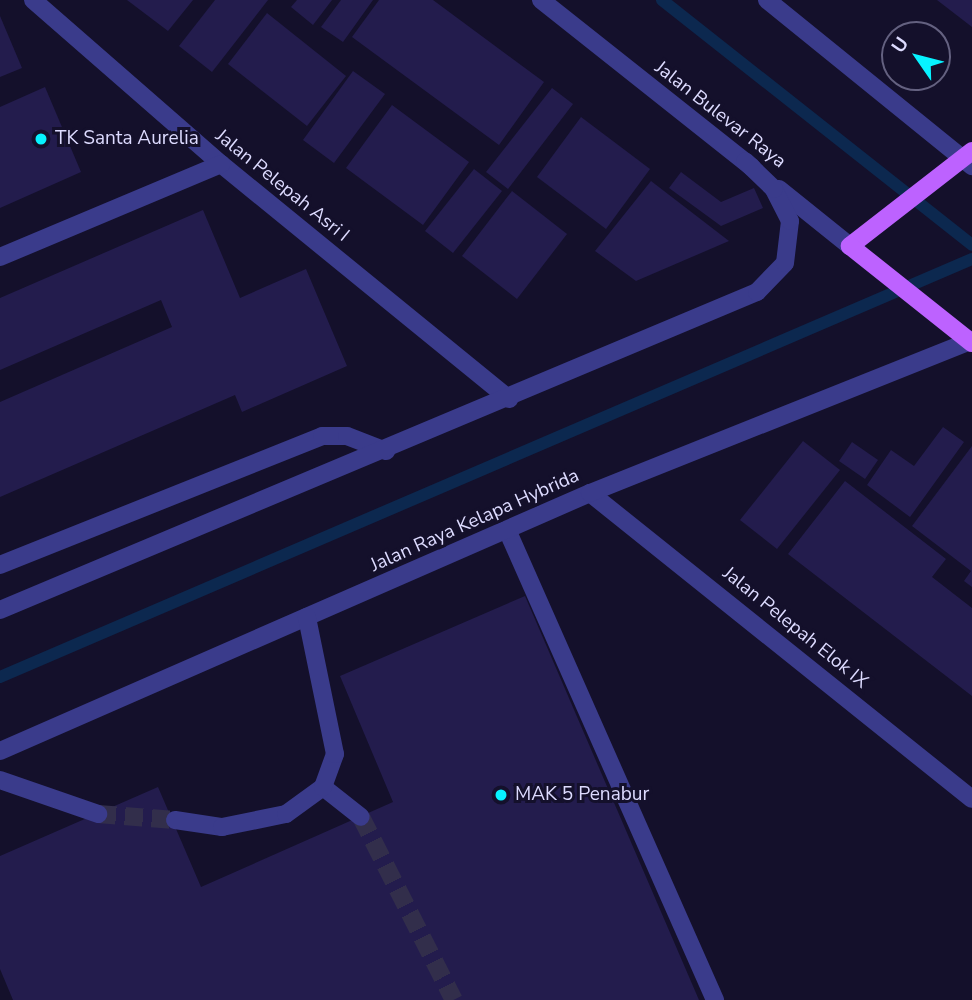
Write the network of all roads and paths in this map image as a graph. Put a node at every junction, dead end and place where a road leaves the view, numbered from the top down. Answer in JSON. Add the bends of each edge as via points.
{"nodes":[{"id":1,"x":33,"y":0,"type":"edge"},
{"id":2,"x":541,"y":0,"type":"edge"},
{"id":3,"x":767,"y":0,"type":"edge"},
{"id":4,"x":970,"y":159,"type":"edge"},
{"id":5,"x":745,"y":161,"type":"junction"},
{"id":6,"x":221,"y":164,"type":"junction"},
{"id":7,"x":850,"y":246,"type":"junction"},
{"id":8,"x":0,"y":257,"type":"edge"},
{"id":9,"x":971,"y":342,"type":"edge"},
{"id":10,"x":509,"y":399,"type":"junction"},
{"id":11,"x":386,"y":450,"type":"junction"},
{"id":12,"x":590,"y":493,"type":"junction"},
{"id":13,"x":508,"y":532,"type":"junction"},
{"id":14,"x":0,"y":565,"type":"edge"},
{"id":15,"x":0,"y":610,"type":"edge"},
{"id":16,"x":306,"y":617,"type":"junction"},
{"id":17,"x":0,"y":751,"type":"edge"},
{"id":18,"x":0,"y":780,"type":"edge"},
{"id":19,"x":323,"y":787,"type":"junction"},
{"id":20,"x":972,"y":799,"type":"edge"},
{"id":21,"x":99,"y":814,"type":"tunnel mouth"},
{"id":22,"x":361,"y":817,"type":"tunnel mouth"},
{"id":23,"x":175,"y":820,"type":"tunnel mouth"},
{"id":24,"x":715,"y":1000,"type":"edge"}],
"edges":[{"from":1,"to":6,"type":"street","name":"Jalan Pelepah Asri I"},
{"from":2,"to":5,"type":"street","name":"Jalan Bulevar Raya"},
{"from":3,"to":4,"type":"street"},
{"from":4,"to":7,"type":"main road","via":[[944,173]]},
{"from":5,"to":7,"type":"street","name":"Jalan Bulevar Raya"},
{"from":5,"to":10,"type":"street","via":[[774,189],[790,221],[792,244],[776,276],[757,292]]},
{"from":6,"to":8,"type":"street"},
{"from":6,"to":10,"type":"street","name":"Jalan Pelepah Asri I"},
{"from":7,"to":9,"type":"main road","name":"Jalan Bulevar Raya"},
{"from":9,"to":12,"type":"street","name":"Jalan Raya Kelapa Hybrida"},
{"from":10,"to":11,"type":"street"},
{"from":11,"to":14,"type":"street","via":[[347,436],[322,436]]},
{"from":11,"to":15,"type":"street"},
{"from":12,"to":13,"type":"street","name":"Jalan Raya Kelapa Hybrida"},
{"from":12,"to":20,"type":"street","name":"Jalan Pelepah Elok IX"},
{"from":13,"to":16,"type":"street","name":"Jalan Raya Kelapa Hybrida"},
{"from":13,"to":24,"type":"street"},
{"from":16,"to":17,"type":"street","name":"Jalan Raya Kelapa Hybrida"},
{"from":16,"to":19,"type":"street","via":[[335,754]]},
{"from":18,"to":21,"type":"street"},
{"from":19,"to":22,"type":"street"},
{"from":19,"to":23,"type":"street","via":[[286,814],[222,827]]}]}
